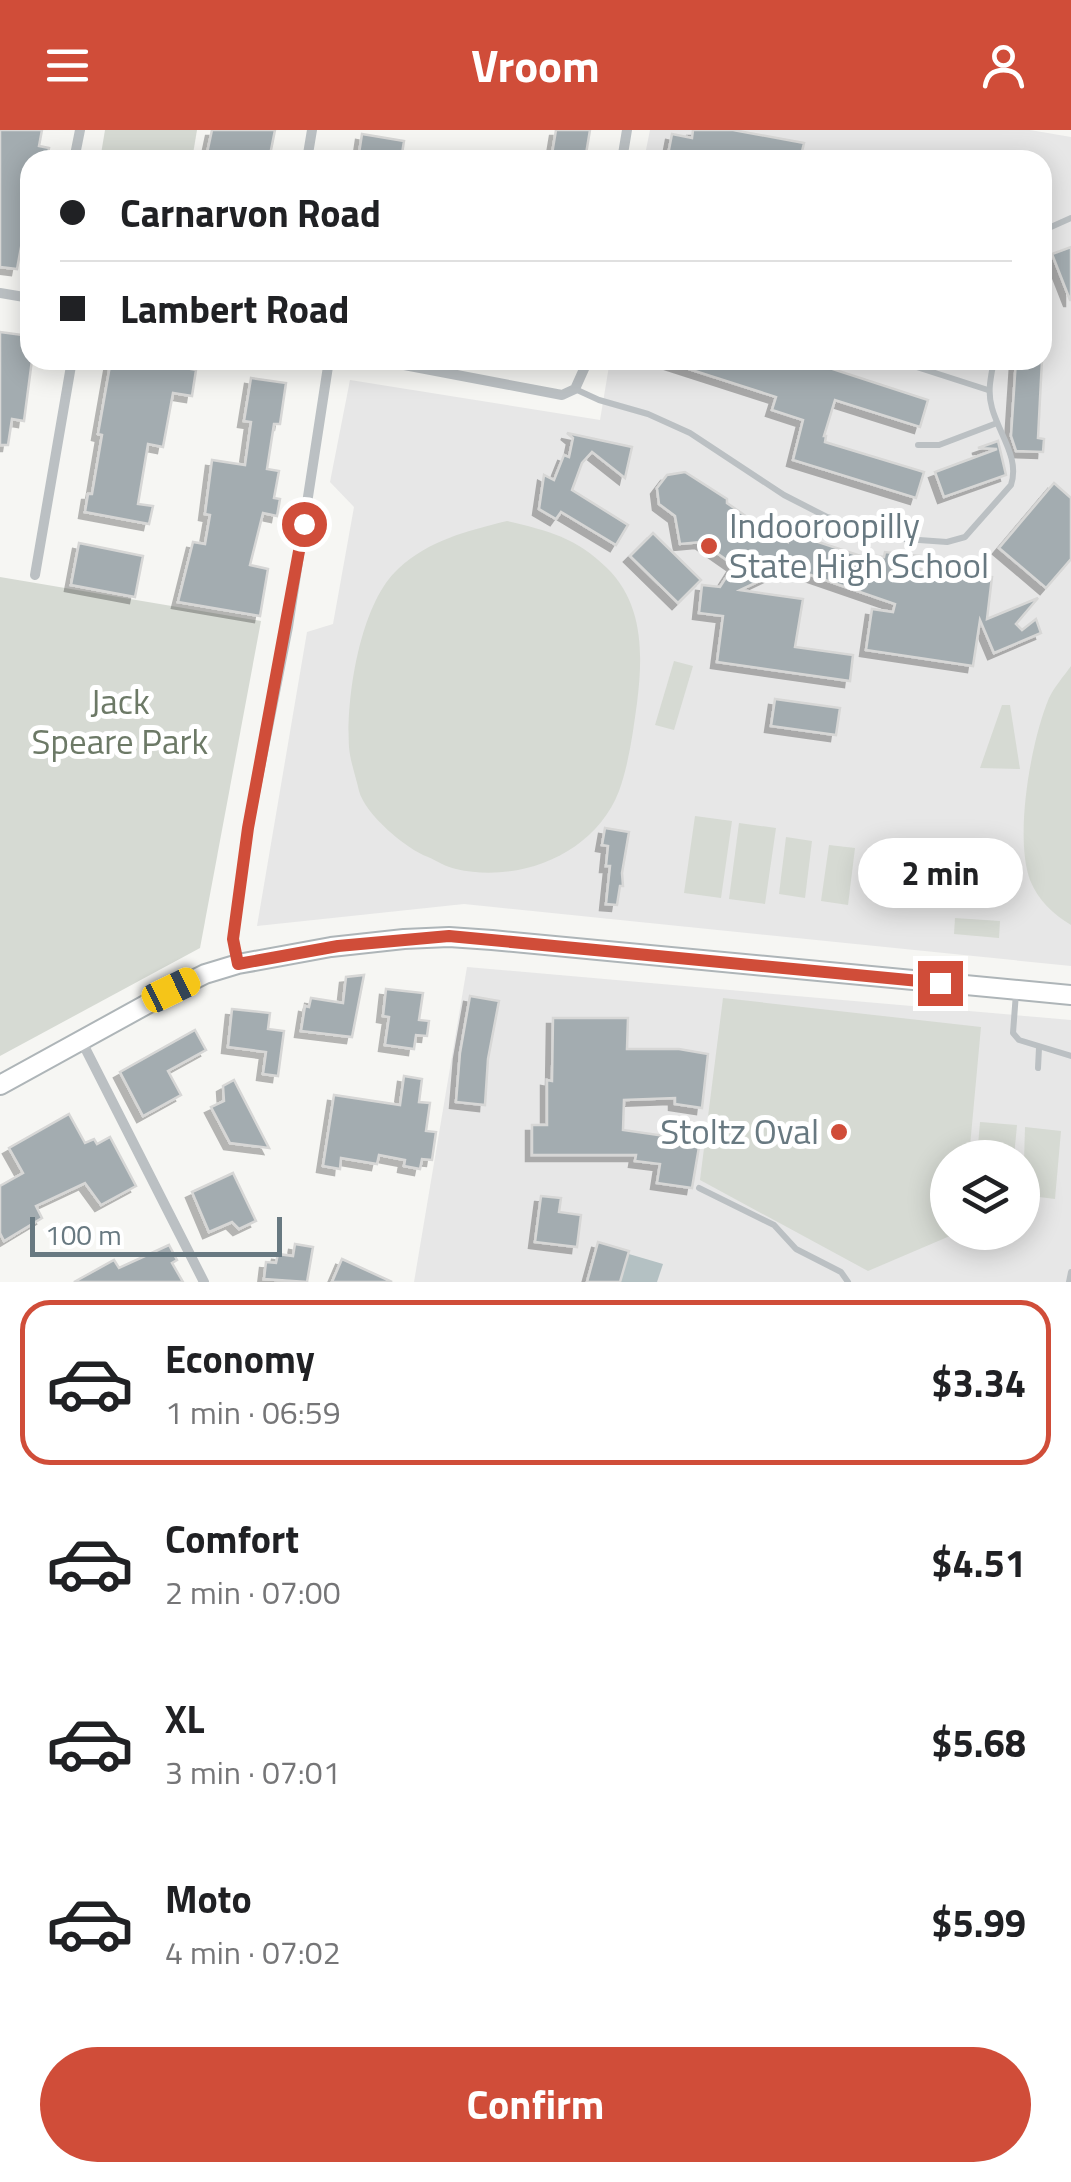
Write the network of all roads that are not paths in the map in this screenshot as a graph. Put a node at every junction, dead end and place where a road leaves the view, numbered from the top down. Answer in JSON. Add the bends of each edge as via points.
{"nodes":[{"id":1,"x":70,"y":370,"type":"edge"},
{"id":2,"x":327,"y":370,"type":"edge"},
{"id":3,"x":427,"y":370,"type":"edge"},
{"id":4,"x":584,"y":370,"type":"edge"},
{"id":5,"x":927,"y":370,"type":"edge"},
{"id":6,"x":992,"y":370,"type":"edge"},
{"id":7,"x":576,"y":389,"type":"junction"},
{"id":8,"x":988,"y":390,"type":"junction"},
{"id":9,"x":997,"y":423,"type":"junction"},
{"id":10,"x":918,"y":445,"type":"dead end"},
{"id":11,"x":35,"y":575,"type":"dead end"},
{"id":12,"x":238,"y":964,"type":"junction"},
{"id":13,"x":1016,"y":990,"type":"junction"},
{"id":14,"x":1071,"y":995,"type":"edge"},
{"id":15,"x":81,"y":1040,"type":"junction"},
{"id":16,"x":1040,"y":1048,"type":"junction"},
{"id":17,"x":1071,"y":1056,"type":"edge"},
{"id":18,"x":1038,"y":1068,"type":"dead end"},
{"id":19,"x":0,"y":1085,"type":"edge"},
{"id":20,"x":699,"y":1188,"type":"dead end"},
{"id":21,"x":1071,"y":1272,"type":"edge"},
{"id":22,"x":204,"y":1282,"type":"edge"},
{"id":23,"x":848,"y":1282,"type":"edge"},
{"id":24,"x":1069,"y":1282,"type":"edge"}],
"edges":[{"from":1,"to":11,"type":"street"},
{"from":2,"to":12,"type":"street","via":[[288,627],[248,828],[233,939]]},
{"from":3,"to":7,"type":"street","via":[[546,394]]},
{"from":4,"to":7,"type":"street"},
{"from":5,"to":8,"type":"lane"},
{"from":6,"to":8,"type":"lane"},
{"from":7,"to":9,"type":"lane","via":[[690,433],[827,517],[910,540],[965,537],[1011,485],[1015,470]]},
{"from":8,"to":9,"type":"lane"},
{"from":9,"to":10,"type":"lane","via":[[939,445]]},
{"from":12,"to":13,"type":"main road","via":[[449,936]]},
{"from":12,"to":15,"type":"main road","via":[[171,990]]},
{"from":13,"to":14,"type":"main road"},
{"from":13,"to":16,"type":"lane","via":[[1014,1033]]},
{"from":15,"to":19,"type":"main road"},
{"from":15,"to":22,"type":"street"},
{"from":16,"to":17,"type":"lane"},
{"from":16,"to":18,"type":"lane"},
{"from":20,"to":23,"type":"lane","via":[[774,1225],[796,1249]]},
{"from":21,"to":24,"type":"lane"}]}
